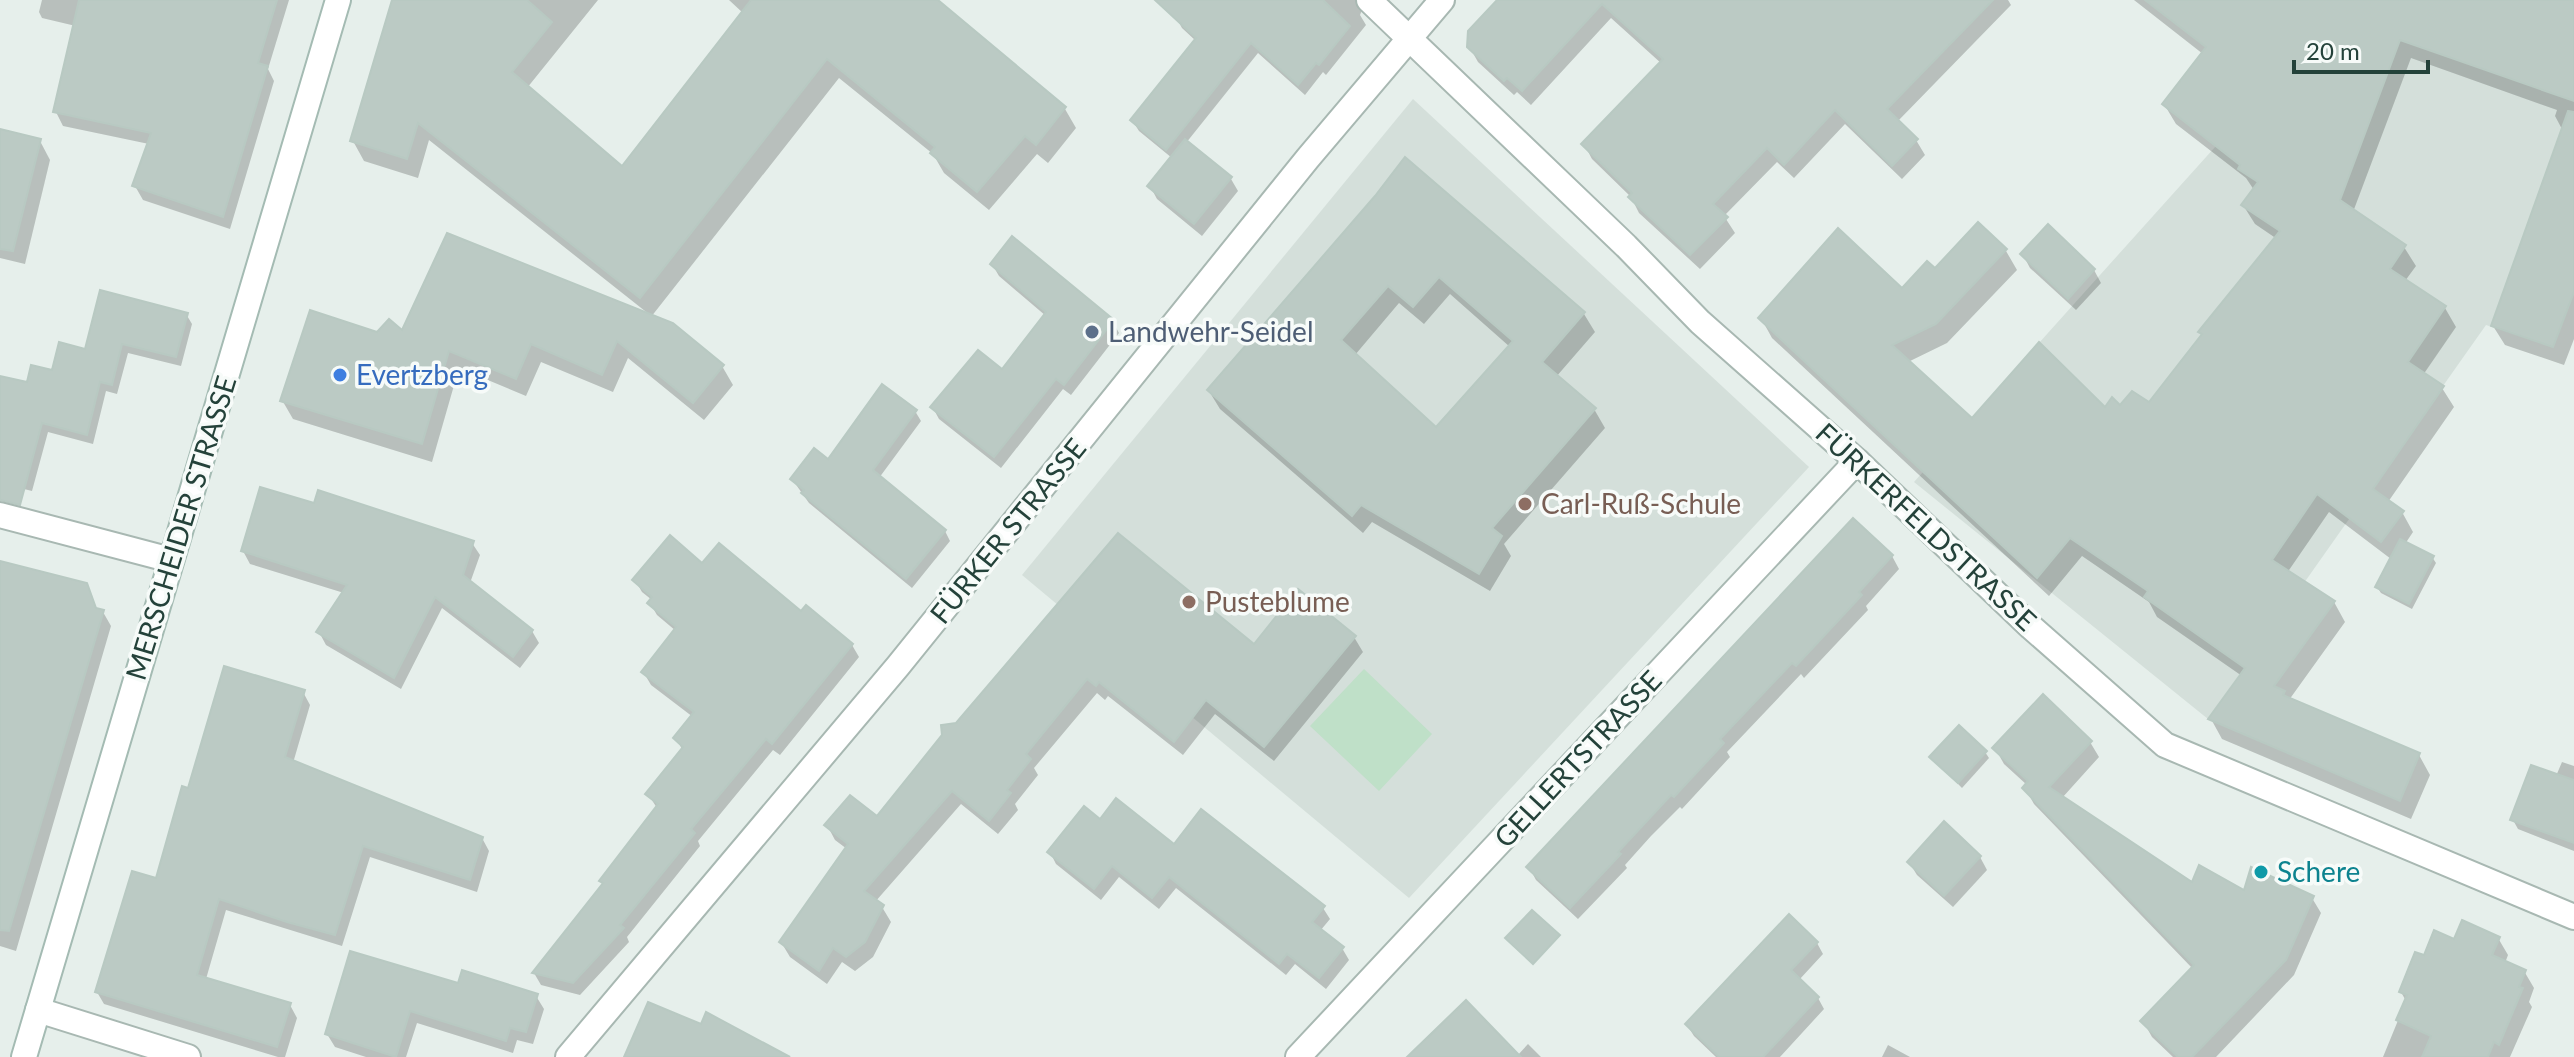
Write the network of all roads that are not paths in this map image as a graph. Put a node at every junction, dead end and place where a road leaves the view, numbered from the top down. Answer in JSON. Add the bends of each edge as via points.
{"nodes":[{"id":1,"x":338,"y":0,"type":"edge"},
{"id":2,"x":1369,"y":0,"type":"edge"},
{"id":3,"x":1442,"y":0,"type":"edge"},
{"id":4,"x":1408,"y":37,"type":"junction"},
{"id":5,"x":1857,"y":461,"type":"junction"},
{"id":6,"x":0,"y":515,"type":"edge"},
{"id":7,"x":171,"y":560,"type":"junction"},
{"id":8,"x":2574,"y":917,"type":"edge"},
{"id":9,"x":38,"y":1010,"type":"junction"},
{"id":10,"x":24,"y":1057,"type":"edge"},
{"id":11,"x":188,"y":1057,"type":"edge"},
{"id":12,"x":568,"y":1057,"type":"edge"},
{"id":13,"x":1298,"y":1057,"type":"edge"}],
"edges":[{"from":1,"to":7,"type":"street","name":"MERSCHEIDER STRASSE"},
{"from":2,"to":4,"type":"street","name":"FÜRKERFELDSTRASSE"},
{"from":3,"to":4,"type":"street","name":"FÜRKER STRASSE"},
{"from":4,"to":5,"type":"street","name":"FÜRKERFELDSTRASSE","via":[[1700,322]]},
{"from":4,"to":12,"type":"street","name":"FÜRKER STRASSE","via":[[898,666]]},
{"from":5,"to":8,"type":"street","name":"FÜRKERFELDSTRASSE","via":[[2031,627],[2165,745]]},
{"from":5,"to":13,"type":"street","name":"GELLERTSTRASSE"},
{"from":6,"to":7,"type":"street"},
{"from":7,"to":9,"type":"street","name":"MERSCHEIDER STRASSE"},
{"from":9,"to":10,"type":"street","name":"MERSCHEIDER STRASSE"},
{"from":9,"to":11,"type":"street"}]}
